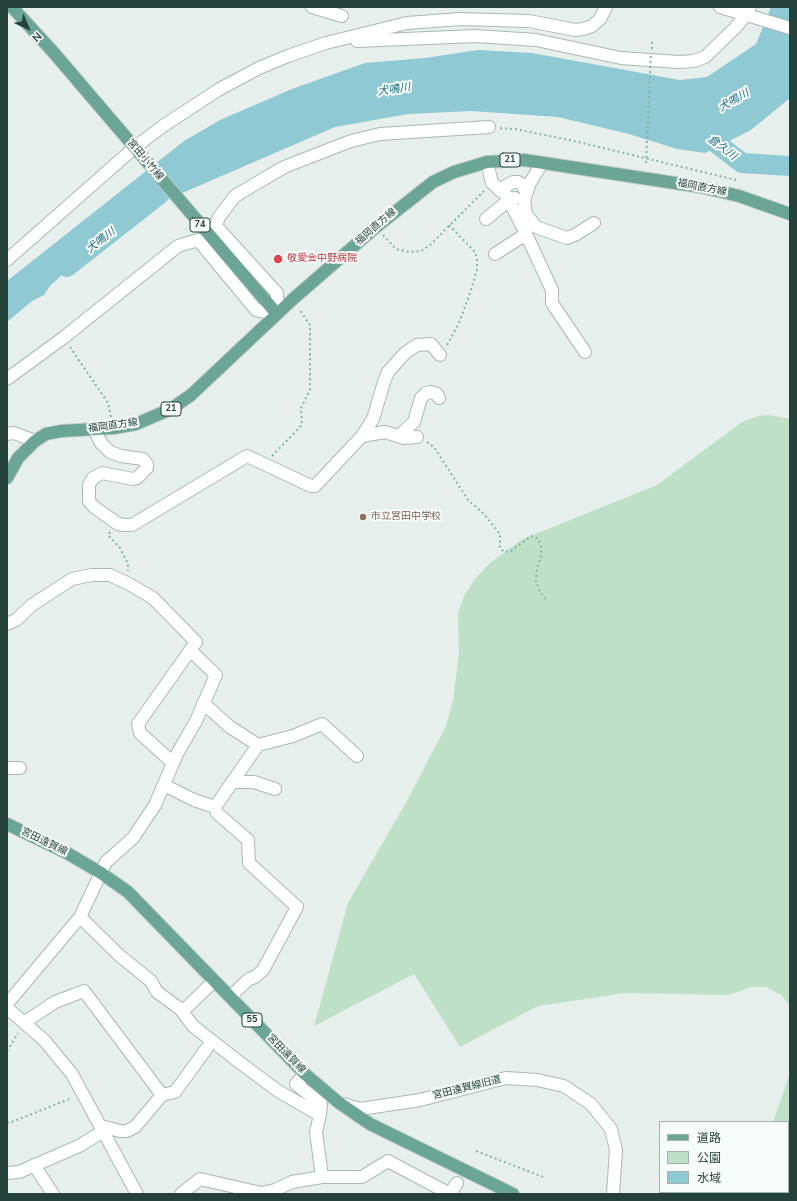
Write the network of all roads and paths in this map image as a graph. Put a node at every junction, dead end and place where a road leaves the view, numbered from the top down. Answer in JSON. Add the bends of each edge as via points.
{"nodes":[{"id":1,"x":12,"y":7,"type":"edge"},
{"id":2,"x":312,"y":7,"type":"edge"},
{"id":3,"x":606,"y":7,"type":"edge"},
{"id":4,"x":720,"y":7,"type":"edge"},
{"id":5,"x":748,"y":13,"type":"edge"},
{"id":6,"x":342,"y":16,"type":"dead end"},
{"id":7,"x":790,"y":28,"type":"edge"},
{"id":8,"x":326,"y":43,"type":"junction"},
{"id":9,"x":651,"y":54,"type":"dead end"},
{"id":10,"x":489,"y":127,"type":"joint"},
{"id":11,"x":134,"y":148,"type":"junction"},
{"id":12,"x":487,"y":162,"type":"junction"},
{"id":13,"x":542,"y":163,"type":"junction"},
{"id":14,"x":646,"y":163,"type":"dead end"},
{"id":15,"x":736,"y":180,"type":"dead end"},
{"id":16,"x":496,"y":186,"type":"junction"},
{"id":17,"x":525,"y":190,"type":"junction"},
{"id":18,"x":509,"y":200,"type":"junction"},
{"id":19,"x":790,"y":214,"type":"edge"},
{"id":20,"x":486,"y":219,"type":"dead end"},
{"id":21,"x":594,"y":222,"type":"dead end"},
{"id":22,"x":449,"y":225,"type":"junction"},
{"id":23,"x":376,"y":227,"type":"junction"},
{"id":24,"x":526,"y":234,"type":"junction"},
{"id":25,"x":495,"y":254,"type":"dead end"},
{"id":26,"x":7,"y":260,"type":"edge"},
{"id":27,"x":293,"y":299,"type":"junction"},
{"id":28,"x":277,"y":314,"type":"junction"},
{"id":29,"x":63,"y":338,"type":"junction"},
{"id":30,"x":585,"y":352,"type":"dead end"},
{"id":31,"x":440,"y":355,"type":"joint"},
{"id":32,"x":7,"y":379,"type":"edge"},
{"id":33,"x":439,"y":398,"type":"dead end"},
{"id":34,"x":114,"y":428,"type":"junction"},
{"id":35,"x":94,"y":429,"type":"junction"},
{"id":36,"x":7,"y":434,"type":"edge"},
{"id":37,"x":362,"y":436,"type":"junction"},
{"id":38,"x":399,"y":436,"type":"junction"},
{"id":39,"x":417,"y":437,"type":"joint"},
{"id":40,"x":35,"y":441,"type":"junction"},
{"id":41,"x":264,"y":464,"type":"junction"},
{"id":42,"x":7,"y":478,"type":"edge"},
{"id":43,"x":114,"y":522,"type":"junction"},
{"id":44,"x":126,"y":582,"type":"junction"},
{"id":45,"x":547,"y":600,"type":"dead end"},
{"id":46,"x":7,"y":624,"type":"edge"},
{"id":47,"x":190,"y":650,"type":"junction"},
{"id":48,"x":203,"y":703,"type":"junction"},
{"id":49,"x":258,"y":745,"type":"junction"},
{"id":50,"x":357,"y":756,"type":"dead end"},
{"id":51,"x":173,"y":763,"type":"junction"},
{"id":52,"x":7,"y":768,"type":"edge"},
{"id":53,"x":20,"y":768,"type":"dead end"},
{"id":54,"x":232,"y":782,"type":"junction"},
{"id":55,"x":164,"y":785,"type":"junction"},
{"id":56,"x":275,"y":789,"type":"dead end"},
{"id":57,"x":215,"y":807,"type":"junction"},
{"id":58,"x":7,"y":824,"type":"edge"},
{"id":59,"x":101,"y":873,"type":"junction"},
{"id":60,"x":80,"y":917,"type":"junction"},
{"id":61,"x":214,"y":981,"type":"junction"},
{"id":62,"x":230,"y":997,"type":"junction"},
{"id":63,"x":7,"y":1004,"type":"edge"},
{"id":64,"x":7,"y":1008,"type":"edge"},
{"id":65,"x":181,"y":1010,"type":"junction"},
{"id":66,"x":25,"y":1022,"type":"junction"},
{"id":67,"x":212,"y":1041,"type":"junction"},
{"id":68,"x":7,"y":1051,"type":"edge"},
{"id":69,"x":305,"y":1074,"type":"junction"},
{"id":70,"x":82,"y":1094,"type":"junction"},
{"id":71,"x":162,"y":1095,"type":"junction"},
{"id":72,"x":338,"y":1102,"type":"junction"},
{"id":73,"x":320,"y":1115,"type":"junction"},
{"id":74,"x":7,"y":1122,"type":"edge"},
{"id":75,"x":101,"y":1129,"type":"junction"},
{"id":76,"x":476,"y":1151,"type":"dead end"},
{"id":77,"x":34,"y":1166,"type":"junction"},
{"id":78,"x":7,"y":1173,"type":"edge"},
{"id":79,"x":322,"y":1177,"type":"junction"},
{"id":80,"x":546,"y":1178,"type":"dead end"},
{"id":81,"x":457,"y":1183,"type":"dead end"},
{"id":82,"x":53,"y":1194,"type":"edge"},
{"id":83,"x":136,"y":1194,"type":"edge"},
{"id":84,"x":181,"y":1194,"type":"edge"},
{"id":85,"x":513,"y":1194,"type":"edge"},
{"id":86,"x":613,"y":1194,"type":"edge"}],
"edges":[{"from":1,"to":11,"type":"main road","name":"宮田小竹線","number":"74"},
{"from":2,"to":6,"type":"street"},
{"from":3,"to":8,"type":"street","via":[[600,19],[583,29],[575,30],[529,21],[460,19],[407,23]]},
{"from":4,"to":5,"type":"street"},
{"from":5,"to":7,"type":"street"},
{"from":5,"to":8,"type":"street","via":[[705,57],[694,61],[621,58],[536,40],[476,36],[410,37]]},
{"from":8,"to":11,"type":"street","via":[[259,68],[218,90]]},
{"from":9,"to":14,"type":"path","bridge":true},
{"from":10,"to":15,"type":"path","via":[[574,140]]},
{"from":10,"to":28,"type":"street","via":[[388,133],[351,141],[284,167],[235,196],[219,217],[216,226],[277,293]]},
{"from":11,"to":26,"type":"street"},
{"from":11,"to":28,"type":"main road","name":"宮田小竹線","number":"74"},
{"from":12,"to":13,"type":"main road","name":"福岡直方線","number":"21","via":[[518,160]]},
{"from":12,"to":16,"type":"street"},
{"from":12,"to":23,"type":"main road","name":"福岡直方線","number":"21","via":[[454,172],[433,182]]},
{"from":13,"to":17,"type":"street"},
{"from":13,"to":19,"type":"main road","name":"福岡直方線","number":"21","via":[[701,188],[739,196]]},
{"from":16,"to":17,"type":"street","via":[[518,182]]},
{"from":16,"to":18,"type":"street"},
{"from":16,"to":22,"type":"path"},
{"from":17,"to":18,"type":"street"},
{"from":17,"to":21,"type":"street","via":[[524,208],[536,227],[567,238]]},
{"from":18,"to":20,"type":"street"},
{"from":18,"to":24,"type":"street"},
{"from":22,"to":23,"type":"path","via":[[421,252],[396,249]]},
{"from":22,"to":31,"type":"path","via":[[475,252],[477,264],[459,322]]},
{"from":23,"to":27,"type":"main road","name":"福岡直方線","number":"21"},
{"from":24,"to":25,"type":"street"},
{"from":24,"to":30,"type":"street","via":[[552,290],[552,303]]},
{"from":27,"to":28,"type":"main road","name":"福岡直方線","number":"21"},
{"from":27,"to":41,"type":"path","via":[[310,325],[310,390],[301,408],[302,425]]},
{"from":28,"to":29,"type":"street","via":[[256,310],[198,240],[178,246]]},
{"from":28,"to":34,"type":"main road","name":"福岡直方線","number":"21","via":[[191,395],[171,409],[136,424]]},
{"from":29,"to":32,"type":"street"},
{"from":29,"to":34,"type":"path","via":[[108,403]]},
{"from":31,"to":37,"type":"street","via":[[430,344],[416,345],[405,353],[388,372],[373,419]]},
{"from":33,"to":38,"type":"street","via":[[432,392],[426,393],[421,398],[414,422]]},
{"from":34,"to":35,"type":"main road","name":"福岡直方線","number":"21"},
{"from":35,"to":40,"type":"main road","name":"福岡直方線","number":"21","via":[[46,434]]},
{"from":35,"to":43,"type":"street","via":[[101,443],[110,452],[143,459],[147,464],[147,468],[138,478],[102,473],[93,478],[89,485],[89,501]]},
{"from":36,"to":40,"type":"street","via":[[14,432]]},
{"from":37,"to":38,"type":"street","via":[[384,432]]},
{"from":37,"to":41,"type":"street","via":[[315,486]]},
{"from":38,"to":39,"type":"street"},
{"from":39,"to":45,"type":"path","via":[[434,447],[468,500],[484,514],[500,534],[500,548],[504,552],[531,536],[537,538],[541,545],[536,581],[540,592]]},
{"from":40,"to":42,"type":"main road","name":"福岡直方線","number":"21","via":[[18,458]]},
{"from":41,"to":43,"type":"street","via":[[247,456],[137,522],[124,525]]},
{"from":43,"to":44,"type":"path","via":[[108,535],[120,548],[128,564]]},
{"from":44,"to":46,"type":"street","via":[[110,575],[72,579]]},
{"from":44,"to":47,"type":"street","via":[[153,598],[196,642]]},
{"from":47,"to":48,"type":"street","via":[[216,675]]},
{"from":47,"to":51,"type":"street","via":[[138,724],[140,733]]},
{"from":48,"to":49,"type":"street","via":[[230,727]]},
{"from":48,"to":51,"type":"street"},
{"from":49,"to":50,"type":"street","via":[[293,736],[322,724]]},
{"from":49,"to":54,"type":"street"},
{"from":51,"to":55,"type":"street"},
{"from":52,"to":53,"type":"street"},
{"from":54,"to":56,"type":"street","via":[[254,782]]},
{"from":54,"to":57,"type":"street"},
{"from":55,"to":57,"type":"street"},
{"from":55,"to":59,"type":"street","via":[[133,838],[106,862]]},
{"from":57,"to":62,"type":"street","via":[[217,813],[248,840],[249,863],[297,908],[263,970]]},
{"from":58,"to":59,"type":"main road","name":"宮田遠賀線","number":"55","via":[[67,853]]},
{"from":59,"to":60,"type":"street"},
{"from":59,"to":61,"type":"main road","name":"宮田遠賀線","number":"55","via":[[128,892]]},
{"from":60,"to":63,"type":"street"},
{"from":60,"to":65,"type":"street","via":[[120,956],[151,981],[157,992]]},
{"from":61,"to":62,"type":"main road","name":"宮田遠賀線","number":"55"},
{"from":61,"to":65,"type":"street","via":[[183,1011]]},
{"from":62,"to":69,"type":"main road","name":"宮田遠賀線","number":"55"},
{"from":64,"to":66,"type":"street"},
{"from":65,"to":67,"type":"street","via":[[194,1026]]},
{"from":66,"to":68,"type":"path"},
{"from":66,"to":70,"type":"street","via":[[58,1055]]},
{"from":66,"to":71,"type":"street","via":[[55,1002],[84,992]]},
{"from":67,"to":71,"type":"street","via":[[175,1092]]},
{"from":67,"to":73,"type":"street","via":[[278,1091]]},
{"from":69,"to":72,"type":"main road","name":"宮田遠賀線","number":"55"},
{"from":69,"to":73,"type":"street","via":[[296,1084],[321,1104]]},
{"from":70,"to":74,"type":"path","via":[[9,1124]]},
{"from":70,"to":75,"type":"street"},
{"from":71,"to":75,"type":"street","via":[[135,1127],[128,1131]]},
{"from":72,"to":85,"type":"main road","name":"宮田遠賀線","number":"55","via":[[370,1124]]},
{"from":72,"to":86,"type":"street","name":"宮田遠賀線旧道","via":[[360,1109],[420,1100],[506,1078],[537,1080],[564,1086],[591,1104],[611,1129],[616,1150]]},
{"from":73,"to":79,"type":"street","via":[[316,1132]]},
{"from":75,"to":77,"type":"street","via":[[79,1146]]},
{"from":75,"to":83,"type":"street"},
{"from":76,"to":80,"type":"path"},
{"from":77,"to":78,"type":"street","via":[[19,1172]]},
{"from":77,"to":82,"type":"street"},
{"from":79,"to":81,"type":"street","via":[[362,1176],[388,1161],[450,1194]]},
{"from":79,"to":84,"type":"street","via":[[292,1182],[275,1190],[261,1192],[200,1179]]}]}
